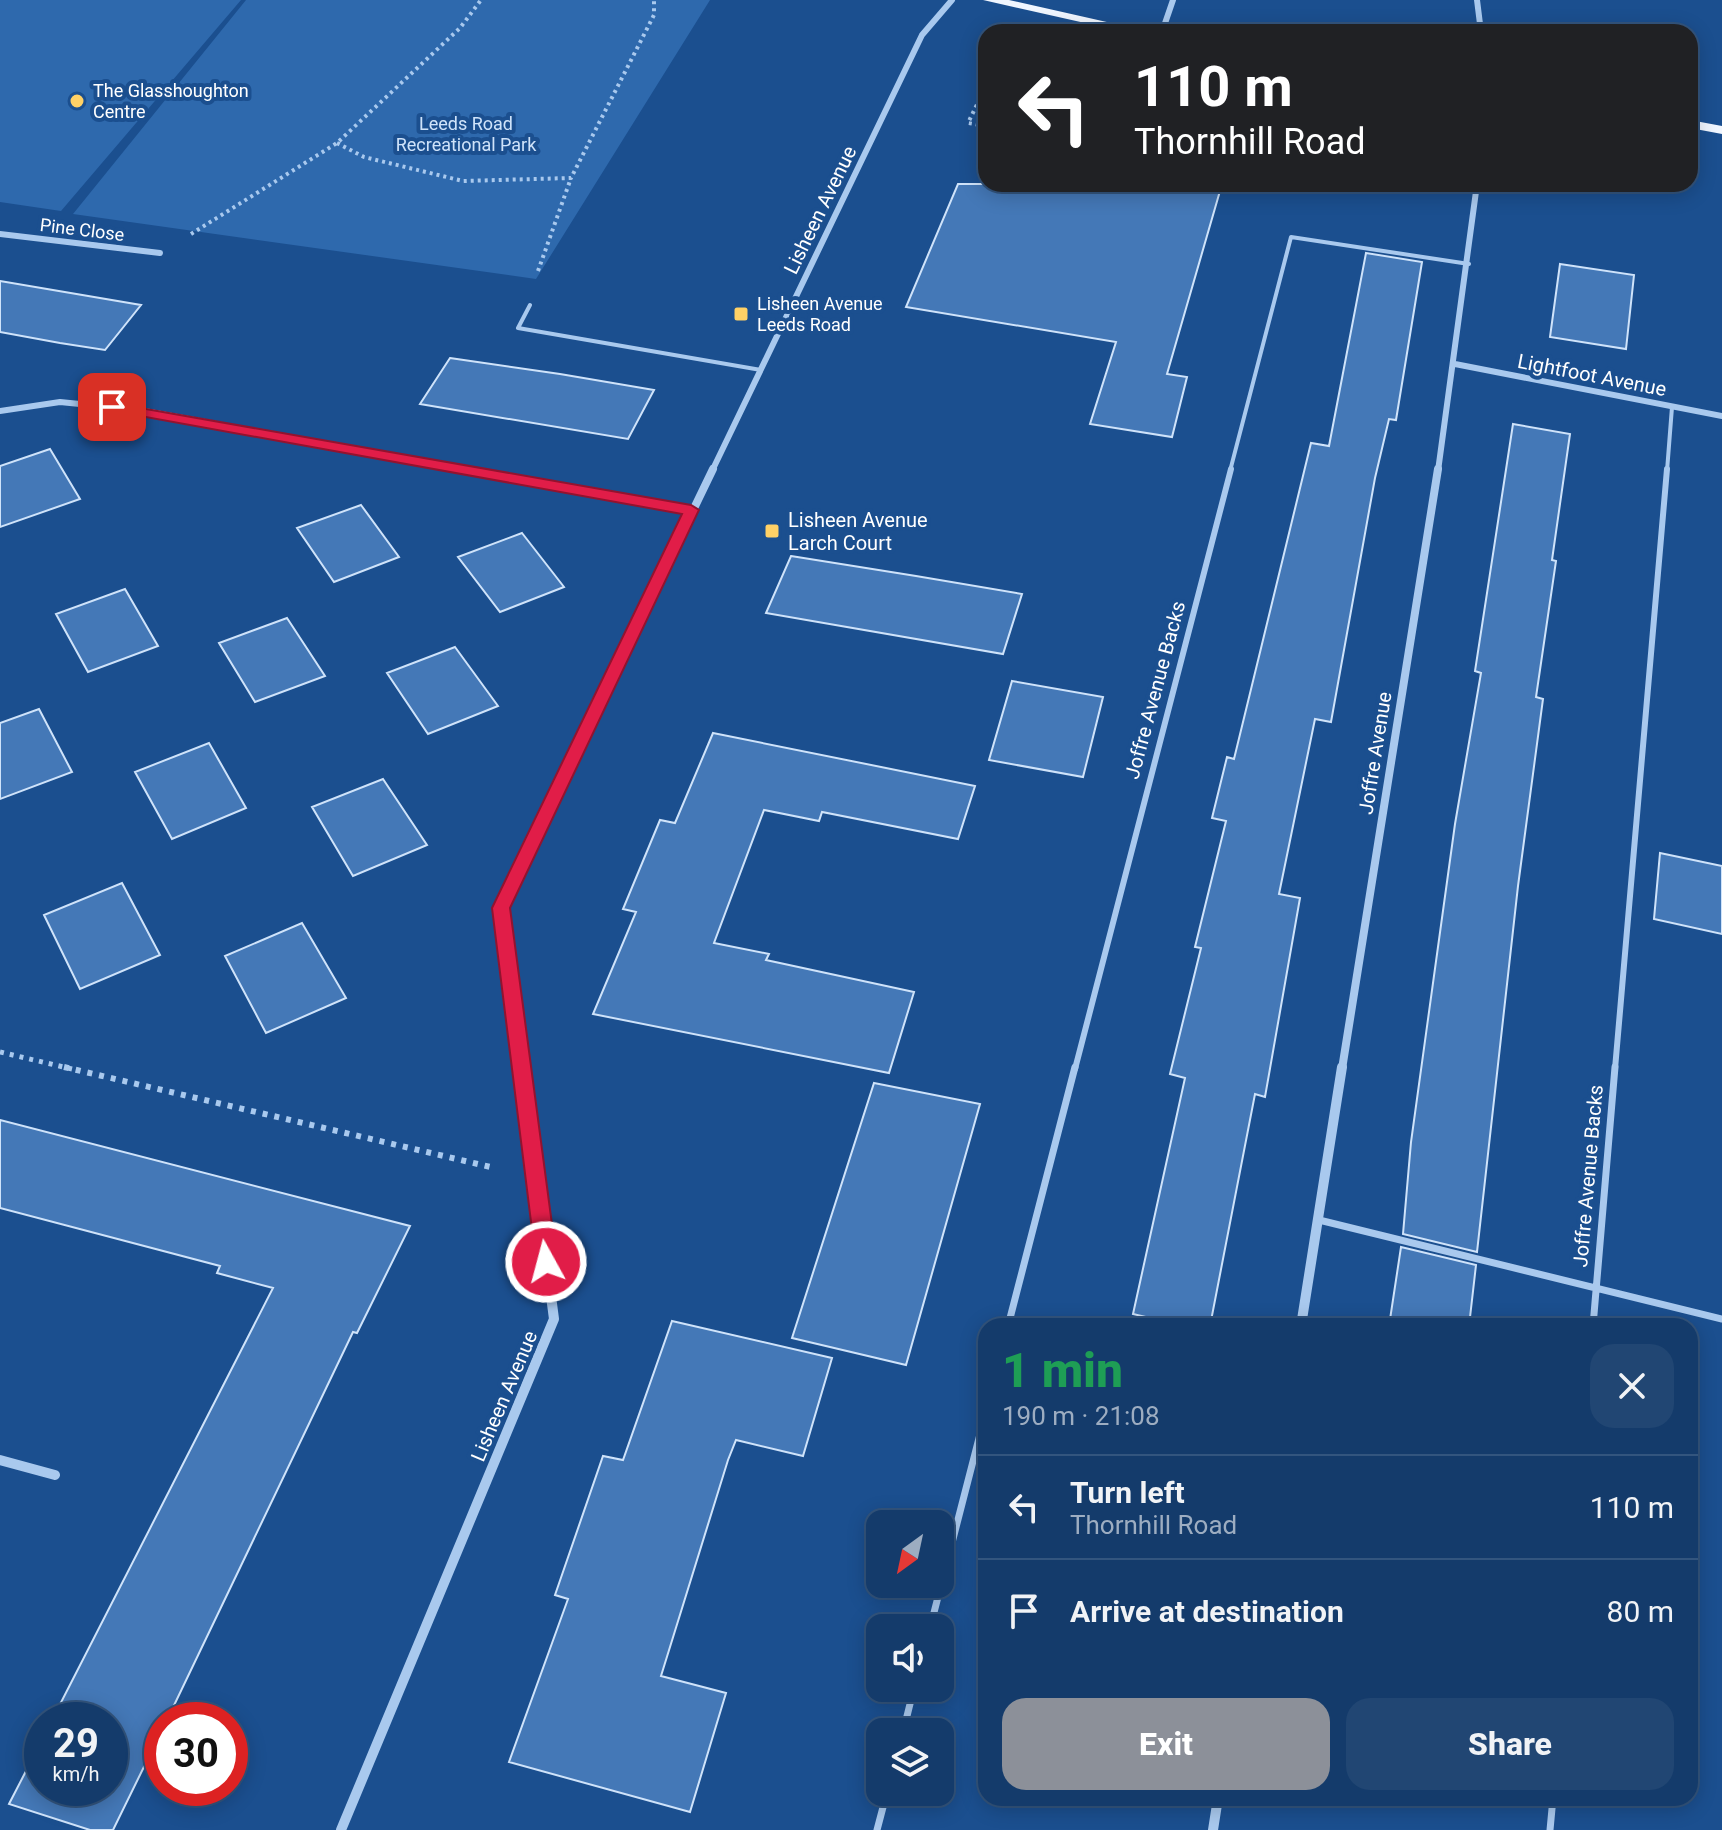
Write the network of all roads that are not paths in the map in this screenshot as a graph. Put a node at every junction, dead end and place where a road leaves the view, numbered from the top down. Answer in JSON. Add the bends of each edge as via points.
{"nodes":[{"id":1,"x":952,"y":0,"type":"edge"},
{"id":2,"x":990,"y":0,"type":"edge"},
{"id":3,"x":1173,"y":0,"type":"edge"},
{"id":4,"x":1477,"y":0,"type":"edge"},
{"id":5,"x":1106,"y":24,"type":"edge"},
{"id":6,"x":1165,"y":24,"type":"edge"},
{"id":7,"x":1480,"y":24,"type":"edge"},
{"id":8,"x":1698,"y":126,"type":"edge"},
{"id":9,"x":1722,"y":130,"type":"edge"},
{"id":10,"x":1476,"y":192,"type":"edge"},
{"id":11,"x":0,"y":234,"type":"edge"},
{"id":12,"x":160,"y":253,"type":"road end"},
{"id":13,"x":1469,"y":264,"type":"junction"},
{"id":14,"x":530,"y":305,"type":"road end"},
{"id":15,"x":1455,"y":364,"type":"junction"},
{"id":16,"x":761,"y":370,"type":"junction"},
{"id":17,"x":1672,"y":407,"type":"junction"},
{"id":18,"x":0,"y":411,"type":"edge"},
{"id":19,"x":1722,"y":416,"type":"edge"},
{"id":20,"x":691,"y":510,"type":"junction"},
{"id":21,"x":1319,"y":1220,"type":"junction"},
{"id":22,"x":1596,"y":1288,"type":"junction"},
{"id":23,"x":1010,"y":1318,"type":"edge"},
{"id":24,"x":1302,"y":1318,"type":"edge"},
{"id":25,"x":1594,"y":1318,"type":"edge"},
{"id":26,"x":1722,"y":1319,"type":"edge"},
{"id":27,"x":978,"y":1442,"type":"edge"},
{"id":28,"x":0,"y":1460,"type":"edge"},
{"id":29,"x":55,"y":1475,"type":"dead end"},
{"id":30,"x":934,"y":1614,"type":"edge"},
{"id":31,"x":883,"y":1806,"type":"edge"},
{"id":32,"x":1217,"y":1806,"type":"edge"},
{"id":33,"x":1552,"y":1806,"type":"edge"},
{"id":34,"x":341,"y":1830,"type":"edge"},
{"id":35,"x":877,"y":1830,"type":"edge"},
{"id":36,"x":1213,"y":1830,"type":"edge"},
{"id":37,"x":1550,"y":1830,"type":"edge"}],
"edges":[{"from":1,"to":16,"type":"street","name":"Lisheen Avenue","via":[[922,35]]},
{"from":2,"to":5,"type":"main road"},
{"from":3,"to":6,"type":"street"},
{"from":4,"to":7,"type":"street"},
{"from":8,"to":9,"type":"main road"},
{"from":10,"to":13,"type":"street","name":"Joffre Avenue"},
{"from":11,"to":12,"type":"street","name":"Pine Close"},
{"from":13,"to":15,"type":"street","name":"Joffre Avenue"},
{"from":13,"to":23,"type":"lane","name":"Joffre Avenue Backs","via":[[1291,237]]},
{"from":14,"to":16,"type":"lane","via":[[518,328]]},
{"from":15,"to":17,"type":"street","name":"Lightfoot Avenue"},
{"from":15,"to":21,"type":"street","name":"Joffre Avenue"},
{"from":16,"to":20,"type":"street","name":"Lisheen Avenue"},
{"from":17,"to":19,"type":"street","name":"Lightfoot Avenue"},
{"from":17,"to":22,"type":"lane","name":"Joffre Avenue Backs"},
{"from":18,"to":20,"type":"street","via":[[60,402],[139,410]]},
{"from":20,"to":34,"type":"street","name":"Lisheen Avenue","via":[[501,908],[554,1319]]},
{"from":21,"to":22,"type":"lane"},
{"from":21,"to":24,"type":"street","name":"Joffre Avenue"},
{"from":22,"to":25,"type":"lane","name":"Joffre Avenue Backs"},
{"from":22,"to":26,"type":"lane"},
{"from":27,"to":30,"type":"lane"},
{"from":28,"to":29,"type":"street"},
{"from":31,"to":35,"type":"lane"},
{"from":32,"to":36,"type":"street"},
{"from":33,"to":37,"type":"lane"}]}
